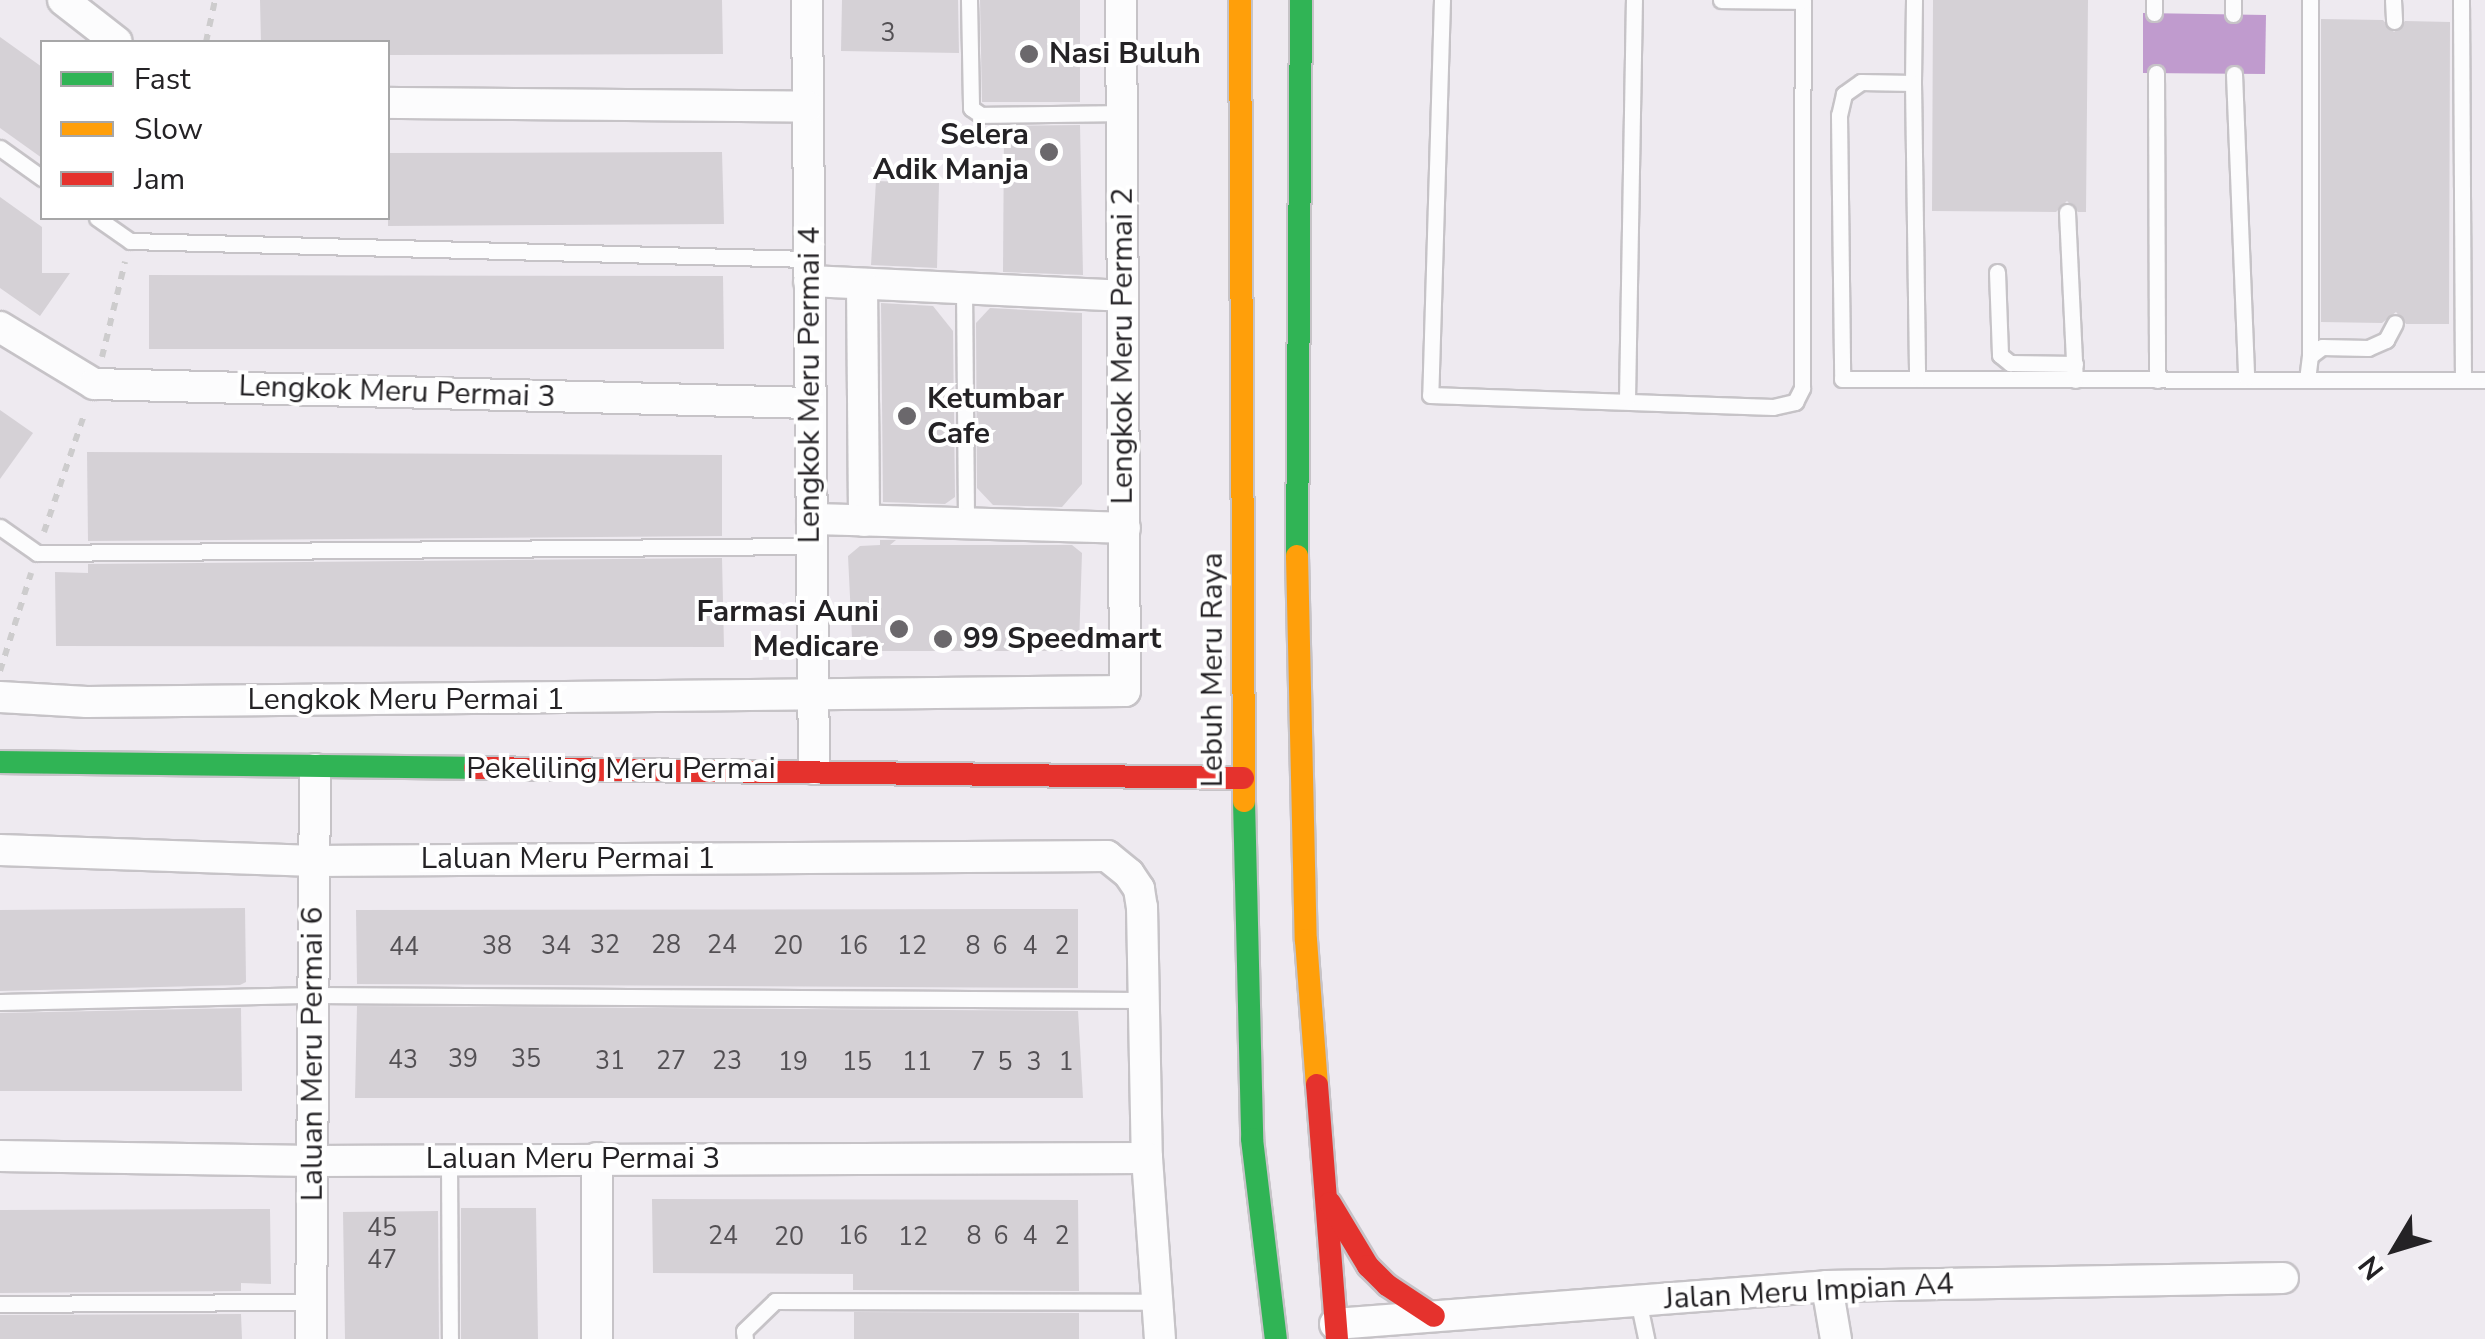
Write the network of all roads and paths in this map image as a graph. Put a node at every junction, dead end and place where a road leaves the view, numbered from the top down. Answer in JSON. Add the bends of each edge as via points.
{"nodes":[{"id":1,"x":63,"y":0,"type":"edge"},
{"id":2,"x":216,"y":0,"type":"edge"},
{"id":3,"x":808,"y":0,"type":"edge"},
{"id":4,"x":969,"y":0,"type":"edge"},
{"id":5,"x":1121,"y":0,"type":"edge"},
{"id":6,"x":1240,"y":0,"type":"edge"},
{"id":7,"x":1301,"y":0,"type":"edge"},
{"id":8,"x":1442,"y":0,"type":"edge"},
{"id":9,"x":1634,"y":0,"type":"edge"},
{"id":10,"x":1720,"y":0,"type":"edge"},
{"id":11,"x":1914,"y":0,"type":"edge"},
{"id":12,"x":2310,"y":0,"type":"edge"},
{"id":13,"x":2393,"y":0,"type":"edge"},
{"id":14,"x":2461,"y":0,"type":"edge"},
{"id":15,"x":2394,"y":20,"type":"dead end"},
{"id":16,"x":114,"y":40,"type":"edge"},
{"id":17,"x":206,"y":40,"type":"edge"},
{"id":18,"x":2156,"y":73,"type":"dead end"},
{"id":19,"x":2234,"y":74,"type":"dead end"},
{"id":20,"x":1913,"y":83,"type":"junction"},
{"id":21,"x":390,"y":103,"type":"edge"},
{"id":22,"x":808,"y":107,"type":"junction"},
{"id":23,"x":1122,"y":113,"type":"junction"},
{"id":24,"x":0,"y":148,"type":"edge"},
{"id":25,"x":40,"y":177,"type":"edge"},
{"id":26,"x":2067,"y":212,"type":"dead end"},
{"id":27,"x":100,"y":220,"type":"edge"},
{"id":28,"x":130,"y":241,"type":"junction"},
{"id":29,"x":809,"y":270,"type":"junction"},
{"id":30,"x":1997,"y":272,"type":"dead end"},
{"id":31,"x":862,"y":284,"type":"junction"},
{"id":32,"x":964,"y":288,"type":"junction"},
{"id":33,"x":1123,"y":296,"type":"junction"},
{"id":34,"x":2395,"y":324,"type":"dead end"},
{"id":35,"x":0,"y":327,"type":"edge"},
{"id":36,"x":2310,"y":356,"type":"junction"},
{"id":37,"x":2075,"y":372,"type":"junction"},
{"id":38,"x":2246,"y":378,"type":"junction"},
{"id":39,"x":1917,"y":380,"type":"junction"},
{"id":40,"x":2156,"y":380,"type":"junction"},
{"id":41,"x":2308,"y":380,"type":"junction"},
{"id":42,"x":2463,"y":380,"type":"junction"},
{"id":43,"x":2485,"y":380,"type":"edge"},
{"id":44,"x":94,"y":384,"type":"junction"},
{"id":45,"x":1627,"y":398,"type":"junction"},
{"id":46,"x":810,"y":403,"type":"junction"},
{"id":47,"x":864,"y":521,"type":"junction"},
{"id":48,"x":966,"y":524,"type":"junction"},
{"id":49,"x":0,"y":527,"type":"edge"},
{"id":50,"x":1124,"y":528,"type":"junction"},
{"id":51,"x":812,"y":533,"type":"junction"},
{"id":52,"x":37,"y":553,"type":"junction"},
{"id":53,"x":0,"y":672,"type":"edge"},
{"id":54,"x":0,"y":697,"type":"edge"},
{"id":55,"x":813,"y":697,"type":"junction"},
{"id":56,"x":0,"y":762,"type":"edge"},
{"id":57,"x":315,"y":769,"type":"junction"},
{"id":58,"x":814,"y":770,"type":"junction"},
{"id":59,"x":1243,"y":778,"type":"junction"},
{"id":60,"x":0,"y":850,"type":"edge"},
{"id":61,"x":315,"y":861,"type":"junction"},
{"id":62,"x":314,"y":995,"type":"junction"},
{"id":63,"x":1140,"y":1000,"type":"junction"},
{"id":64,"x":0,"y":1002,"type":"edge"},
{"id":65,"x":0,"y":1156,"type":"edge"},
{"id":66,"x":450,"y":1158,"type":"junction"},
{"id":67,"x":597,"y":1158,"type":"junction"},
{"id":68,"x":1147,"y":1158,"type":"junction"},
{"id":69,"x":312,"y":1161,"type":"junction"},
{"id":70,"x":1324,"y":1194,"type":"junction"},
{"id":71,"x":2283,"y":1278,"type":"dead end"},
{"id":72,"x":1827,"y":1286,"type":"junction"},
{"id":73,"x":1638,"y":1300,"type":"junction"},
{"id":74,"x":312,"y":1302,"type":"junction"},
{"id":75,"x":1158,"y":1302,"type":"junction"},
{"id":76,"x":0,"y":1304,"type":"edge"},
{"id":77,"x":1424,"y":1324,"type":"edge"},
{"id":78,"x":1474,"y":1326,"type":"edge"},
{"id":79,"x":1336,"y":1331,"type":"edge"},
{"id":80,"x":312,"y":1339,"type":"edge"},
{"id":81,"x":450,"y":1339,"type":"edge"},
{"id":82,"x":597,"y":1339,"type":"edge"},
{"id":83,"x":744,"y":1339,"type":"edge"},
{"id":84,"x":1160,"y":1339,"type":"edge"},
{"id":85,"x":1276,"y":1339,"type":"edge"},
{"id":86,"x":1646,"y":1339,"type":"edge"},
{"id":87,"x":1836,"y":1339,"type":"edge"}],
"edges":[{"from":1,"to":16,"type":"street"},
{"from":2,"to":17,"type":"path"},
{"from":3,"to":22,"type":"street","name":"Lengkok Meru Permai 4"},
{"from":4,"to":23,"type":"lane","via":[[971,108],[981,116]]},
{"from":5,"to":23,"type":"street","name":"Lengkok Meru Permai 2"},
{"from":6,"to":59,"type":"main road","name":"Lebuh Meru Raya"},
{"from":7,"to":70,"type":"main road","via":[[1296,485],[1306,940]]},
{"from":8,"to":45,"type":"lane","via":[[1430,395]]},
{"from":9,"to":45,"type":"lane"},
{"from":10,"to":45,"type":"lane","via":[[1803,2],[1802,388],[1795,402],[1773,407]]},
{"from":11,"to":20,"type":"lane"},
{"from":12,"to":36,"type":"lane"},
{"from":13,"to":15,"type":"lane"},
{"from":14,"to":42,"type":"lane"},
{"from":18,"to":40,"type":"lane"},
{"from":19,"to":38,"type":"lane"},
{"from":20,"to":39,"type":"lane"},
{"from":20,"to":39,"type":"lane","via":[[1861,82],[1844,94],[1841,360],[1842,379]]},
{"from":21,"to":22,"type":"street"},
{"from":22,"to":29,"type":"street","name":"Lengkok Meru Permai 4"},
{"from":23,"to":33,"type":"street","name":"Lengkok Meru Permai 2"},
{"from":24,"to":25,"type":"lane"},
{"from":26,"to":37,"type":"lane"},
{"from":27,"to":28,"type":"lane"},
{"from":28,"to":29,"type":"lane"},
{"from":28,"to":44,"type":"path"},
{"from":29,"to":31,"type":"street"},
{"from":29,"to":46,"type":"street","name":"Lengkok Meru Permai 4"},
{"from":30,"to":37,"type":"lane","via":[[2000,355],[2010,363]]},
{"from":31,"to":32,"type":"street"},
{"from":31,"to":47,"type":"street"},
{"from":32,"to":33,"type":"street"},
{"from":32,"to":48,"type":"lane"},
{"from":33,"to":50,"type":"street","name":"Lengkok Meru Permai 2"},
{"from":34,"to":36,"type":"lane","via":[[2386,340],[2368,348],[2322,346]]},
{"from":35,"to":44,"type":"street","name":"Lengkok Meru Permai 3"},
{"from":36,"to":41,"type":"lane"},
{"from":37,"to":39,"type":"lane"},
{"from":37,"to":40,"type":"lane"},
{"from":38,"to":40,"type":"lane"},
{"from":38,"to":41,"type":"lane"},
{"from":41,"to":42,"type":"lane"},
{"from":42,"to":43,"type":"lane"},
{"from":44,"to":46,"type":"street","name":"Lengkok Meru Permai 3"},
{"from":44,"to":52,"type":"path"},
{"from":46,"to":51,"type":"street","name":"Lengkok Meru Permai 4"},
{"from":47,"to":48,"type":"street"},
{"from":47,"to":51,"type":"street"},
{"from":48,"to":50,"type":"street"},
{"from":49,"to":52,"type":"lane"},
{"from":50,"to":55,"type":"street","name":"Lengkok Meru Permai 2","via":[[1126,691]]},
{"from":51,"to":52,"type":"lane"},
{"from":51,"to":55,"type":"street","name":"Lengkok Meru Permai 4"},
{"from":52,"to":53,"type":"path"},
{"from":54,"to":55,"type":"street","name":"Lengkok Meru Permai 1"},
{"from":55,"to":58,"type":"street","name":"Lengkok Meru Permai 4"},
{"from":56,"to":57,"type":"main road","name":"Pekeliling Meru Permai"},
{"from":57,"to":58,"type":"main road","name":"Pekeliling Meru Permai"},
{"from":57,"to":61,"type":"street","name":"Laluan Meru Permai 6"},
{"from":58,"to":59,"type":"main road","name":"Pekeliling Meru Permai"},
{"from":59,"to":85,"type":"main road","name":"Lebuh Meru Raya","via":[[1252,1140]]},
{"from":60,"to":61,"type":"street","name":"Laluan Meru Permai 1"},
{"from":61,"to":62,"type":"street","name":"Laluan Meru Permai 6"},
{"from":61,"to":63,"type":"street","name":"Laluan Meru Permai 1","via":[[1107,856],[1129,874],[1142,907]]},
{"from":62,"to":63,"type":"lane"},
{"from":62,"to":64,"type":"lane"},
{"from":62,"to":69,"type":"street","name":"Laluan Meru Permai 6"},
{"from":63,"to":68,"type":"street"},
{"from":65,"to":69,"type":"street","name":"Laluan Meru Permai 3"},
{"from":66,"to":67,"type":"street","name":"Laluan Meru Permai 3"},
{"from":66,"to":69,"type":"street","name":"Laluan Meru Permai 3"},
{"from":66,"to":81,"type":"lane"},
{"from":67,"to":68,"type":"street","name":"Laluan Meru Permai 3"},
{"from":67,"to":82,"type":"street"},
{"from":68,"to":75,"type":"street"},
{"from":69,"to":74,"type":"street","name":"Laluan Meru Permai 6"},
{"from":70,"to":77,"type":"main road","via":[[1368,1266]]},
{"from":70,"to":79,"type":"main road"},
{"from":71,"to":72,"type":"street","name":"Jalan Meru Impian A4"},
{"from":72,"to":73,"type":"street","name":"Jalan Meru Impian A4"},
{"from":72,"to":87,"type":"street"},
{"from":73,"to":78,"type":"street","name":"Jalan Meru Impian A4"},
{"from":73,"to":86,"type":"lane"},
{"from":74,"to":76,"type":"lane"},
{"from":74,"to":80,"type":"street","name":"Laluan Meru Permai 6"},
{"from":75,"to":83,"type":"lane","via":[[775,1302],[744,1330]]},
{"from":75,"to":84,"type":"street"},
{"from":77,"to":78,"type":"street","name":"Jalan Meru Impian A4"},
{"from":77,"to":79,"type":"street","name":"Jalan Meru Impian A4"}]}
